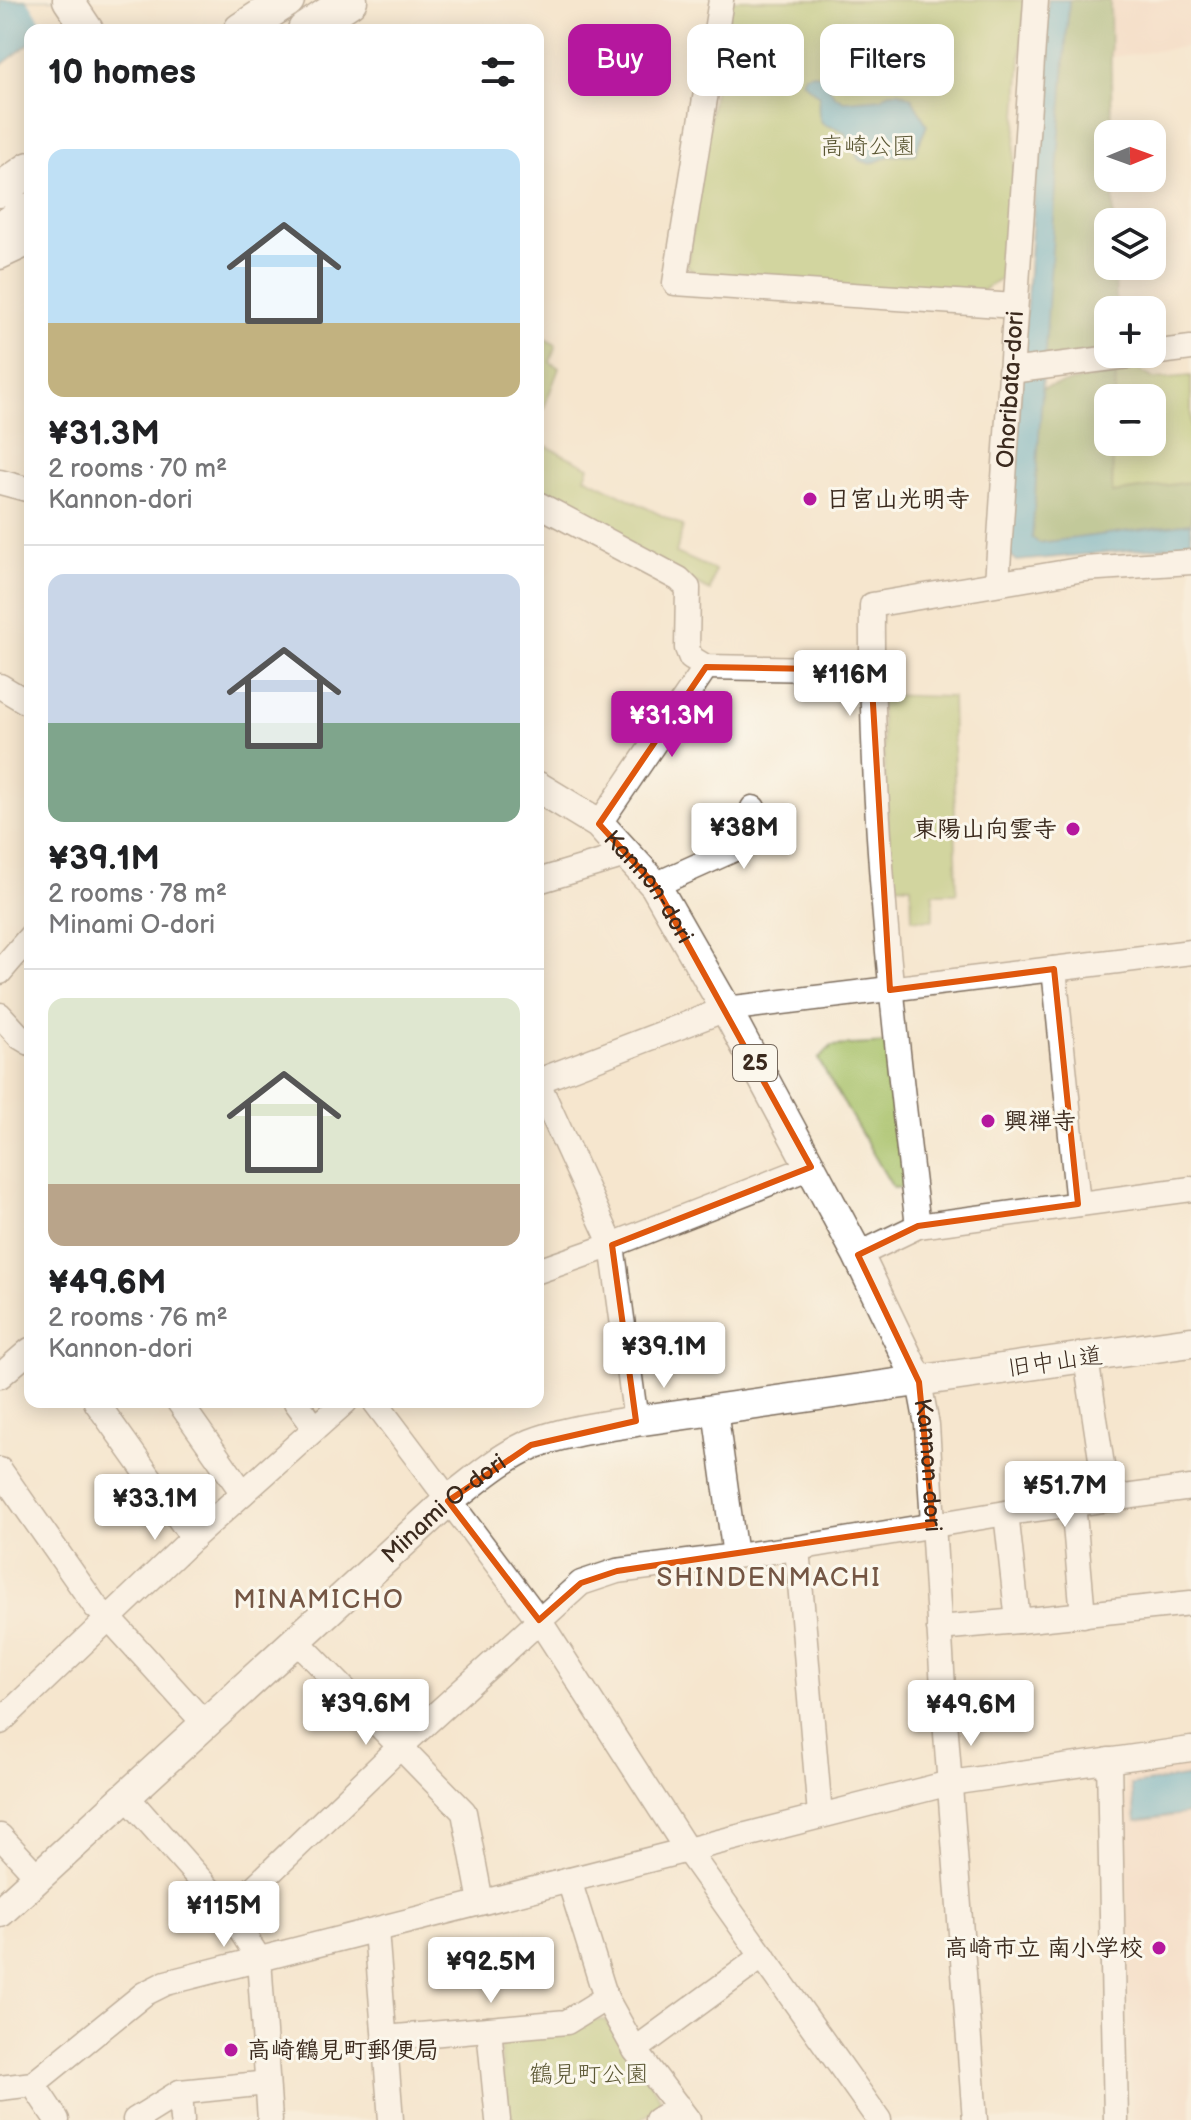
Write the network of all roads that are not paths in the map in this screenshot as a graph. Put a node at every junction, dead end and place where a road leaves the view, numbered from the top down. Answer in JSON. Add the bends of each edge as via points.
{"nodes":[{"id":1,"x":68,"y":0,"type":"edge"},
{"id":2,"x":287,"y":0,"type":"edge"},
{"id":3,"x":350,"y":0,"type":"edge"},
{"id":4,"x":721,"y":0,"type":"edge"},
{"id":5,"x":1036,"y":0,"type":"edge"},
{"id":6,"x":84,"y":24,"type":"edge"},
{"id":7,"x":250,"y":24,"type":"edge"},
{"id":8,"x":314,"y":24,"type":"edge"},
{"id":9,"x":24,"y":173,"type":"edge"},
{"id":10,"x":0,"y":190,"type":"edge"},
{"id":11,"x":24,"y":214,"type":"edge"},
{"id":12,"x":0,"y":230,"type":"edge"},
{"id":13,"x":24,"y":246,"type":"edge"},
{"id":14,"x":0,"y":257,"type":"edge"},
{"id":15,"x":1015,"y":306,"type":"junction"},
{"id":16,"x":1191,"y":348,"type":"edge"},
{"id":17,"x":1016,"y":370,"type":"junction"},
{"id":18,"x":0,"y":482,"type":"edge"},
{"id":19,"x":24,"y":488,"type":"edge"},
{"id":20,"x":544,"y":507,"type":"edge"},
{"id":21,"x":1191,"y":562,"type":"edge"},
{"id":22,"x":997,"y":583,"type":"junction"},
{"id":23,"x":706,"y":667,"type":"junction"},
{"id":24,"x":871,"y":670,"type":"junction"},
{"id":25,"x":0,"y":686,"type":"edge"},
{"id":26,"x":24,"y":700,"type":"edge"},
{"id":27,"x":544,"y":791,"type":"edge"},
{"id":28,"x":753,"y":808,"type":"dead end"},
{"id":29,"x":599,"y":824,"type":"junction"},
{"id":30,"x":629,"y":854,"type":"junction"},
{"id":31,"x":544,"y":879,"type":"edge"},
{"id":32,"x":655,"y":885,"type":"junction"},
{"id":33,"x":24,"y":944,"type":"edge"},
{"id":34,"x":1191,"y":952,"type":"edge"},
{"id":35,"x":1054,"y":969,"type":"junction"},
{"id":36,"x":0,"y":972,"type":"edge"},
{"id":37,"x":890,"y":990,"type":"junction"},
{"id":38,"x":726,"y":1009,"type":"junction"},
{"id":39,"x":0,"y":1015,"type":"edge"},
{"id":40,"x":24,"y":1039,"type":"edge"},
{"id":41,"x":544,"y":1080,"type":"edge"},
{"id":42,"x":544,"y":1095,"type":"edge"},
{"id":43,"x":811,"y":1167,"type":"junction"},
{"id":44,"x":1191,"y":1189,"type":"edge"},
{"id":45,"x":1078,"y":1204,"type":"junction"},
{"id":46,"x":918,"y":1226,"type":"junction"},
{"id":47,"x":612,"y":1245,"type":"junction"},
{"id":48,"x":858,"y":1255,"type":"junction"},
{"id":49,"x":544,"y":1269,"type":"edge"},
{"id":50,"x":1191,"y":1342,"type":"edge"},
{"id":51,"x":24,"y":1355,"type":"edge"},
{"id":52,"x":1086,"y":1358,"type":"junction"},
{"id":53,"x":0,"y":1376,"type":"edge"},
{"id":54,"x":919,"y":1382,"type":"junction"},
{"id":55,"x":100,"y":1408,"type":"edge"},
{"id":56,"x":183,"y":1408,"type":"edge"},
{"id":57,"x":300,"y":1408,"type":"edge"},
{"id":58,"x":338,"y":1408,"type":"edge"},
{"id":59,"x":379,"y":1408,"type":"edge"},
{"id":60,"x":715,"y":1410,"type":"junction"},
{"id":61,"x":636,"y":1421,"type":"junction"},
{"id":62,"x":315,"y":1428,"type":"junction"},
{"id":63,"x":0,"y":1470,"type":"edge"},
{"id":64,"x":1191,"y":1488,"type":"edge"},
{"id":65,"x":243,"y":1493,"type":"junction"},
{"id":66,"x":1107,"y":1499,"type":"junction"},
{"id":67,"x":448,"y":1501,"type":"junction"},
{"id":68,"x":1073,"y":1503,"type":"junction"},
{"id":69,"x":1006,"y":1513,"type":"junction"},
{"id":70,"x":933,"y":1524,"type":"junction"},
{"id":71,"x":193,"y":1538,"type":"junction"},
{"id":72,"x":797,"y":1548,"type":"junction"},
{"id":73,"x":735,"y":1556,"type":"junction"},
{"id":74,"x":1191,"y":1603,"type":"edge"},
{"id":75,"x":1083,"y":1615,"type":"junction"},
{"id":76,"x":110,"y":1619,"type":"junction"},
{"id":77,"x":539,"y":1620,"type":"junction"},
{"id":78,"x":1018,"y":1621,"type":"junction"},
{"id":79,"x":939,"y":1628,"type":"junction"},
{"id":80,"x":296,"y":1640,"type":"junction"},
{"id":81,"x":0,"y":1722,"type":"edge"},
{"id":82,"x":205,"y":1724,"type":"junction"},
{"id":83,"x":400,"y":1747,"type":"junction"},
{"id":84,"x":1191,"y":1749,"type":"edge"},
{"id":85,"x":1109,"y":1760,"type":"junction"},
{"id":86,"x":950,"y":1783,"type":"junction"},
{"id":87,"x":127,"y":1797,"type":"junction"},
{"id":88,"x":820,"y":1815,"type":"junction"},
{"id":89,"x":0,"y":1836,"type":"edge"},
{"id":90,"x":687,"y":1850,"type":"junction"},
{"id":91,"x":38,"y":1877,"type":"junction"},
{"id":92,"x":569,"y":1880,"type":"junction"},
{"id":93,"x":481,"y":1902,"type":"junction"},
{"id":94,"x":0,"y":1912,"type":"edge"},
{"id":95,"x":229,"y":1912,"type":"junction"},
{"id":96,"x":376,"y":1930,"type":"junction"},
{"id":97,"x":763,"y":1956,"type":"junction"},
{"id":98,"x":259,"y":1959,"type":"junction"},
{"id":99,"x":606,"y":1998,"type":"junction"},
{"id":100,"x":489,"y":2029,"type":"junction"},
{"id":101,"x":385,"y":2038,"type":"junction"},
{"id":102,"x":635,"y":2050,"type":"junction"},
{"id":103,"x":267,"y":2083,"type":"junction"},
{"id":104,"x":33,"y":2084,"type":"junction"},
{"id":105,"x":0,"y":2088,"type":"edge"},
{"id":106,"x":180,"y":2092,"type":"junction"},
{"id":107,"x":683,"y":2113,"type":"edge"},
{"id":108,"x":57,"y":2120,"type":"edge"},
{"id":109,"x":135,"y":2120,"type":"edge"},
{"id":110,"x":182,"y":2120,"type":"edge"},
{"id":111,"x":270,"y":2120,"type":"edge"},
{"id":112,"x":391,"y":2120,"type":"edge"},
{"id":113,"x":498,"y":2120,"type":"edge"},
{"id":114,"x":657,"y":2120,"type":"edge"},
{"id":115,"x":879,"y":2120,"type":"edge"},
{"id":116,"x":975,"y":2120,"type":"edge"},
{"id":117,"x":1116,"y":2120,"type":"edge"}],
"edges":[{"from":1,"to":6,"type":"main road"},
{"from":2,"to":7,"type":"highway"},
{"from":3,"to":8,"type":"highway"},
{"from":4,"to":15,"type":"street","via":[[675,283]]},
{"from":5,"to":15,"type":"street","name":"Ohoribata-dori"},
{"from":9,"to":10,"type":"highway"},
{"from":11,"to":12,"type":"highway"},
{"from":13,"to":14,"type":"street"},
{"from":15,"to":17,"type":"street","name":"Ohoribata-dori"},
{"from":16,"to":17,"type":"street"},
{"from":17,"to":22,"type":"street","name":"Ohoribata-dori"},
{"from":18,"to":19,"type":"street"},
{"from":20,"to":23,"type":"street","via":[[679,579],[688,588],[687,648],[691,658]]},
{"from":21,"to":22,"type":"street","via":[[1084,569]]},
{"from":22,"to":24,"type":"street","via":[[872,605]]},
{"from":23,"to":24,"type":"street"},
{"from":23,"to":29,"type":"street"},
{"from":24,"to":37,"type":"street"},
{"from":25,"to":26,"type":"street"},
{"from":27,"to":29,"type":"main road","name":"Kannon-dori","number":"25"},
{"from":28,"to":32,"type":"street","via":[[757,839]]},
{"from":29,"to":30,"type":"main road","name":"Kannon-dori","number":"25"},
{"from":30,"to":31,"type":"street"},
{"from":30,"to":32,"type":"main road","name":"Kannon-dori","number":"25"},
{"from":32,"to":38,"type":"main road","name":"Kannon-dori","number":"25"},
{"from":33,"to":36,"type":"street"},
{"from":34,"to":35,"type":"street"},
{"from":35,"to":37,"type":"street"},
{"from":35,"to":45,"type":"street"},
{"from":37,"to":38,"type":"street"},
{"from":37,"to":46,"type":"street"},
{"from":38,"to":41,"type":"street"},
{"from":38,"to":43,"type":"main road","name":"Kannon-dori","number":"25"},
{"from":39,"to":40,"type":"street"},
{"from":42,"to":47,"type":"street"},
{"from":43,"to":47,"type":"street"},
{"from":43,"to":48,"type":"main road","name":"Kannon-dori","number":"25"},
{"from":44,"to":45,"type":"street"},
{"from":45,"to":46,"type":"street"},
{"from":46,"to":48,"type":"street"},
{"from":47,"to":49,"type":"street"},
{"from":47,"to":61,"type":"street"},
{"from":48,"to":54,"type":"main road","name":"Kannon-dori","number":"25"},
{"from":50,"to":52,"type":"main road","name":"旧中山道"},
{"from":51,"to":53,"type":"street"},
{"from":52,"to":54,"type":"main road","name":"旧中山道"},
{"from":52,"to":66,"type":"street"},
{"from":54,"to":60,"type":"main road","name":"Minami O-dori"},
{"from":54,"to":70,"type":"street","name":"Kannon-dori"},
{"from":55,"to":71,"type":"street"},
{"from":56,"to":65,"type":"street"},
{"from":57,"to":62,"type":"street"},
{"from":58,"to":62,"type":"street"},
{"from":59,"to":67,"type":"street"},
{"from":60,"to":61,"type":"main road","name":"Minami O-dori"},
{"from":60,"to":73,"type":"street"},
{"from":61,"to":67,"type":"main road","name":"Minami O-dori","via":[[531,1445]]},
{"from":62,"to":65,"type":"street"},
{"from":63,"to":76,"type":"street","via":[[96,1607]]},
{"from":64,"to":66,"type":"street"},
{"from":65,"to":71,"type":"street"},
{"from":66,"to":68,"type":"street"},
{"from":67,"to":77,"type":"street"},
{"from":67,"to":80,"type":"main road","name":"Minami O-dori"},
{"from":68,"to":69,"type":"street"},
{"from":68,"to":75,"type":"street"},
{"from":69,"to":70,"type":"street"},
{"from":69,"to":78,"type":"street"},
{"from":70,"to":72,"type":"street"},
{"from":70,"to":79,"type":"street","name":"Kannon-dori"},
{"from":71,"to":76,"type":"street"},
{"from":72,"to":73,"type":"street"},
{"from":72,"to":88,"type":"street"},
{"from":73,"to":77,"type":"street","via":[[617,1571],[581,1583]]},
{"from":74,"to":75,"type":"street"},
{"from":75,"to":78,"type":"street"},
{"from":76,"to":81,"type":"street"},
{"from":76,"to":82,"type":"street"},
{"from":77,"to":83,"type":"street"},
{"from":77,"to":90,"type":"street"},
{"from":78,"to":79,"type":"street"},
{"from":79,"to":86,"type":"street","name":"Kannon-dori"},
{"from":80,"to":82,"type":"main road","name":"Minami O-dori"},
{"from":80,"to":83,"type":"street"},
{"from":82,"to":87,"type":"main road","name":"Minami O-dori"},
{"from":83,"to":93,"type":"street","via":[[464,1812]]},
{"from":83,"to":95,"type":"street"},
{"from":84,"to":85,"type":"street"},
{"from":85,"to":86,"type":"street"},
{"from":85,"to":117,"type":"street"},
{"from":86,"to":88,"type":"street"},
{"from":86,"to":116,"type":"street","name":"Kannon-dori"},
{"from":87,"to":91,"type":"main road","name":"Minami O-dori"},
{"from":87,"to":95,"type":"street"},
{"from":88,"to":90,"type":"street"},
{"from":89,"to":91,"type":"street"},
{"from":90,"to":92,"type":"street"},
{"from":90,"to":97,"type":"street"},
{"from":91,"to":94,"type":"main road","name":"Minami O-dori"},
{"from":92,"to":93,"type":"street"},
{"from":92,"to":99,"type":"street"},
{"from":93,"to":96,"type":"street"},
{"from":95,"to":98,"type":"street"},
{"from":96,"to":98,"type":"street"},
{"from":96,"to":101,"type":"street"},
{"from":97,"to":102,"type":"street"},
{"from":97,"to":115,"type":"street"},
{"from":98,"to":103,"type":"street"},
{"from":98,"to":104,"type":"street","via":[[166,1983],[144,1994]]},
{"from":99,"to":100,"type":"street","via":[[567,2022]]},
{"from":99,"to":102,"type":"street"},
{"from":100,"to":101,"type":"street"},
{"from":100,"to":113,"type":"street"},
{"from":101,"to":112,"type":"street"},
{"from":102,"to":107,"type":"street"},
{"from":103,"to":106,"type":"street"},
{"from":103,"to":111,"type":"street"},
{"from":104,"to":105,"type":"street"},
{"from":104,"to":108,"type":"street"},
{"from":106,"to":109,"type":"street"},
{"from":106,"to":110,"type":"street"},
{"from":107,"to":114,"type":"street"}]}
